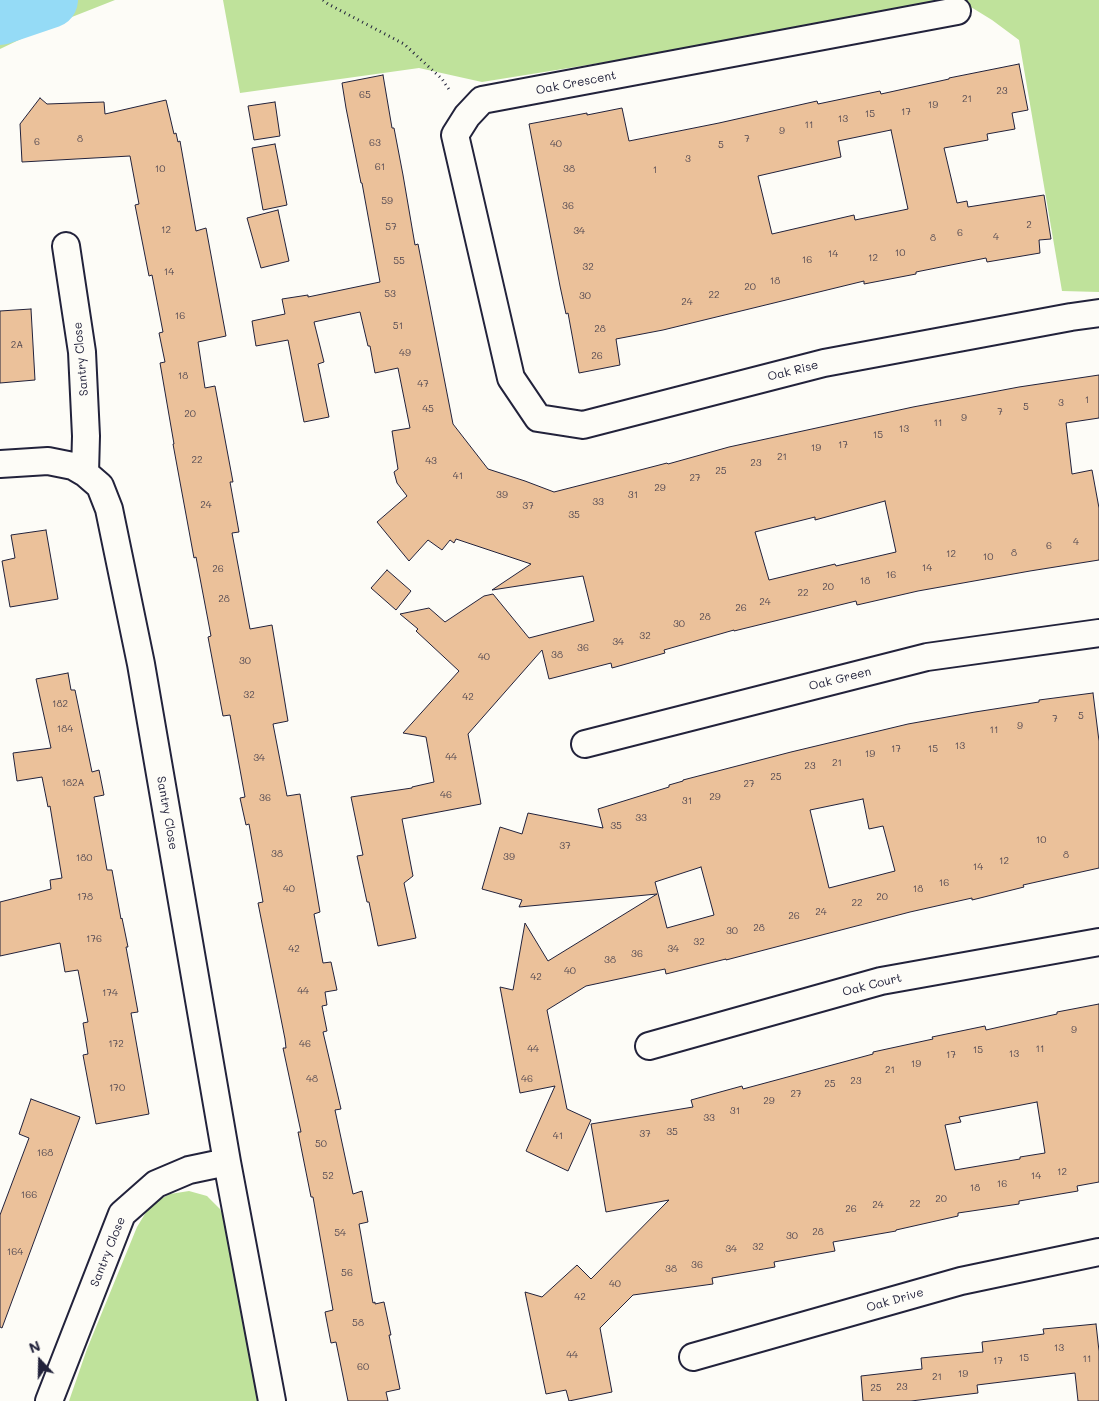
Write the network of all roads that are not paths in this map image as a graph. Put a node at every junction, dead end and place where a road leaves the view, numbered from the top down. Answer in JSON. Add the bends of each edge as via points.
{"nodes":[{"id":1,"x":957,"y":11,"type":"dead end"},
{"id":2,"x":66,"y":246,"type":"dead end"},
{"id":3,"x":1099,"y":313,"type":"edge"},
{"id":4,"x":511,"y":378,"type":"joint"},
{"id":5,"x":0,"y":464,"type":"edge"},
{"id":6,"x":85,"y":472,"type":"junction"},
{"id":7,"x":1099,"y":632,"type":"edge"},
{"id":8,"x":585,"y":744,"type":"dead end"},
{"id":9,"x":1099,"y":942,"type":"edge"},
{"id":10,"x":649,"y":1046,"type":"dead end"},
{"id":11,"x":227,"y":1162,"type":"junction"},
{"id":12,"x":1099,"y":1252,"type":"edge"},
{"id":13,"x":694,"y":1357,"type":"dead end"},
{"id":14,"x":49,"y":1401,"type":"edge"},
{"id":15,"x":272,"y":1401,"type":"edge"}],
"edges":[{"from":1,"to":4,"type":"street","name":"Oak Crescent","via":[[482,100],[455,136]]},
{"from":2,"to":6,"type":"street","name":"Santry Close","via":[[82,352]]},
{"from":3,"to":4,"type":"street","name":"Oak Rise","via":[[824,363],[583,425],[538,418]]},
{"from":5,"to":6,"type":"street","name":"Santry Close","via":[[48,461]]},
{"from":6,"to":11,"type":"street","name":"Santry Close","via":[[100,486],[109,509],[143,673]]},
{"from":7,"to":8,"type":"street","name":"Oak Green","via":[[927,657]]},
{"from":9,"to":10,"type":"street","name":"Oak Court","via":[[881,981]]},
{"from":11,"to":14,"type":"street","name":"Santry Close","via":[[188,1170],[156,1184],[122,1214]]},
{"from":11,"to":15,"type":"street","name":"Santry Close"},
{"from":12,"to":13,"type":"street","name":"Oak Drive","via":[[961,1281]]}]}
